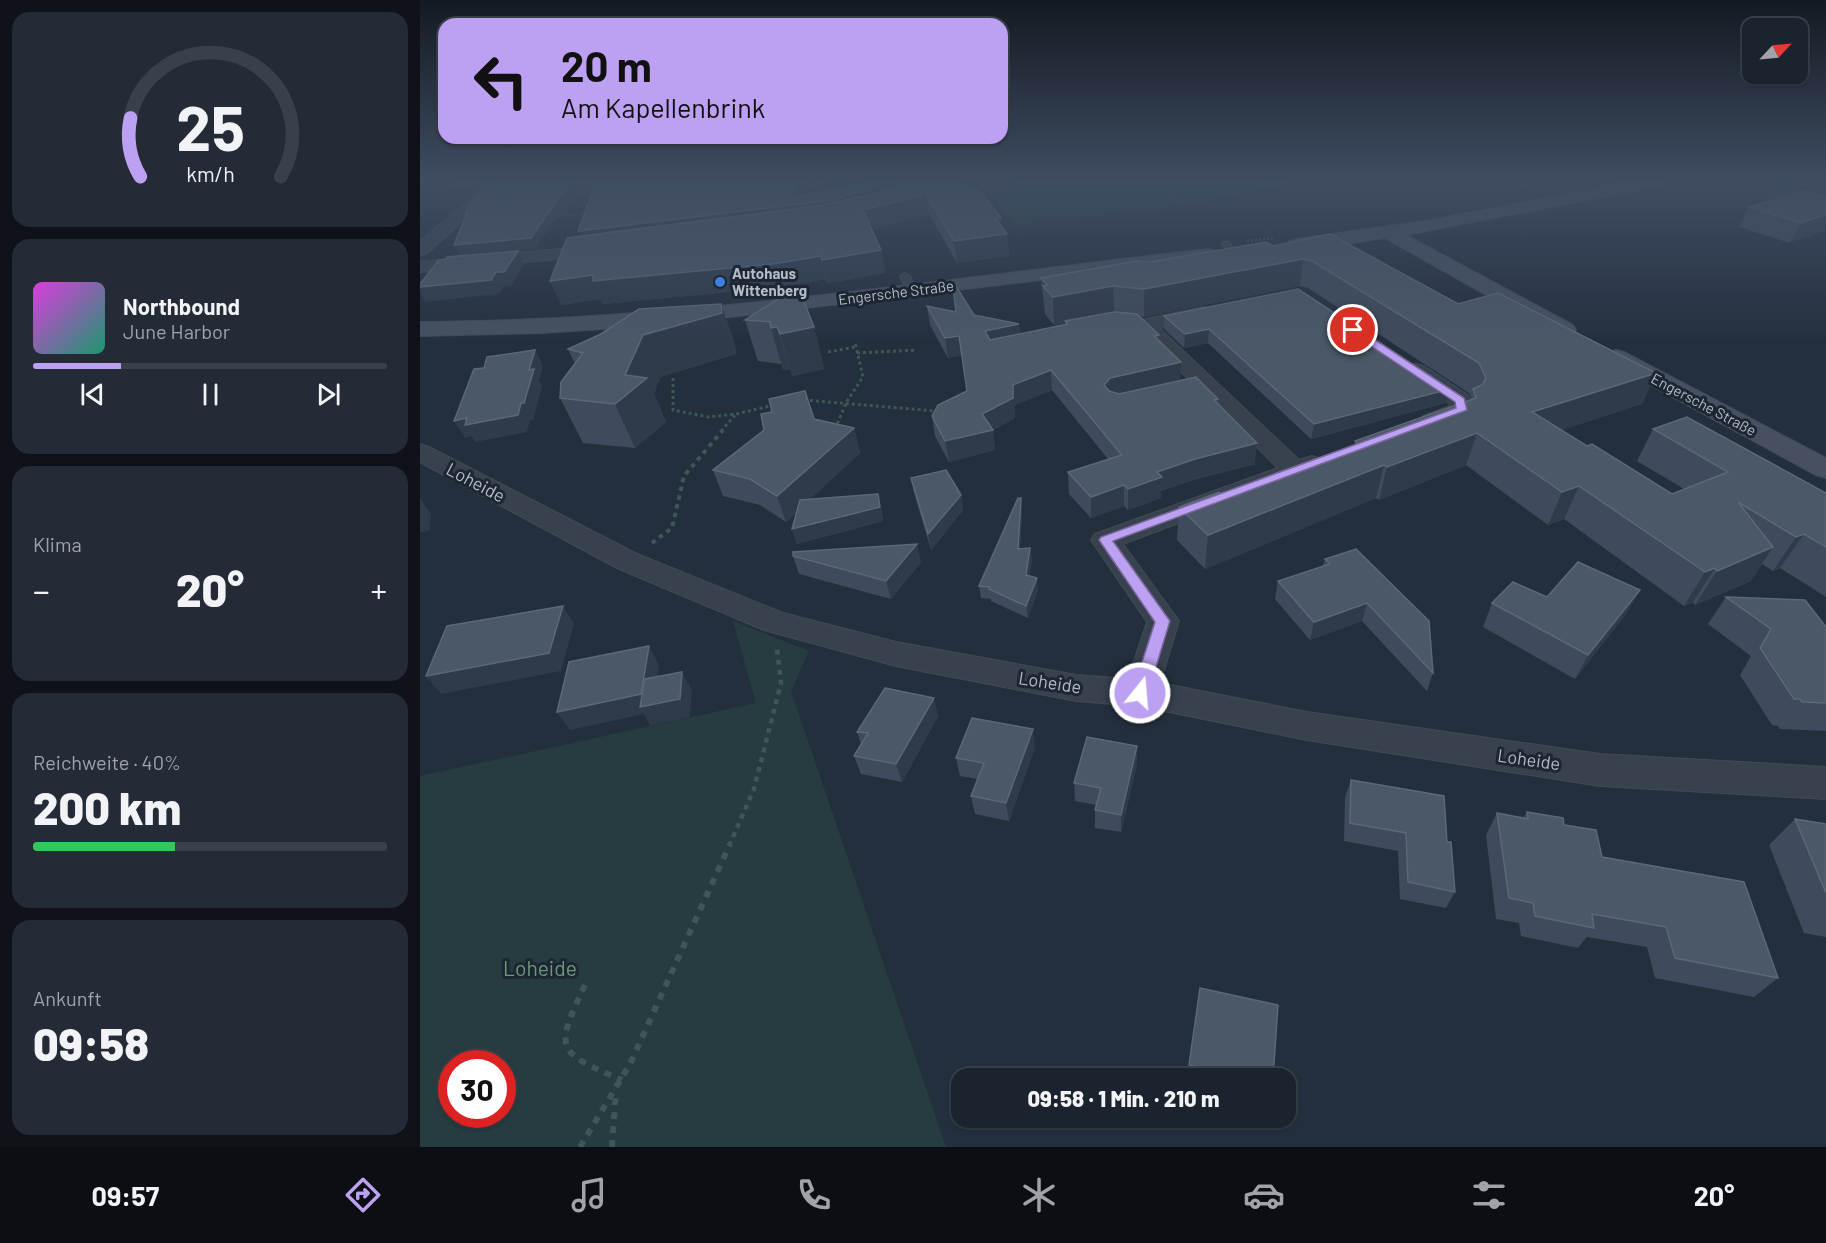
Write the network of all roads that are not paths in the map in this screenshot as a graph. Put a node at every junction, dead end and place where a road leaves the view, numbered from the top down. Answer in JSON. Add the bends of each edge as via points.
{"nodes":[{"id":1,"x":437,"y":236,"type":"edge"},
{"id":2,"x":1368,"y":236,"type":"edge"},
{"id":3,"x":1383,"y":236,"type":"edge"},
{"id":4,"x":1277,"y":247,"type":"edge"},
{"id":5,"x":613,"y":249,"type":"edge"},
{"id":6,"x":1255,"y":249,"type":"edge"},
{"id":7,"x":420,"y":250,"type":"edge"},
{"id":8,"x":420,"y":267,"type":"edge"},
{"id":9,"x":1222,"y":310,"type":"edge"},
{"id":10,"x":420,"y":328,"type":"edge"},
{"id":11,"x":1404,"y":363,"type":"edge"},
{"id":12,"x":1406,"y":430,"type":"edge"},
{"id":13,"x":420,"y":452,"type":"edge"},
{"id":14,"x":1328,"y":458,"type":"edge"},
{"id":15,"x":1826,"y":469,"type":"edge"},
{"id":16,"x":1295,"y":470,"type":"junction"},
{"id":17,"x":1140,"y":693,"type":"junction"},
{"id":18,"x":1826,"y":783,"type":"edge"}],
"edges":[{"from":1,"to":7,"type":"street"},
{"from":2,"to":4,"type":"main road"},
{"from":3,"to":15,"type":"main road","name":"Engersche Straße"},
{"from":5,"to":8,"type":"street"},
{"from":6,"to":10,"type":"main road","name":"Engersche Straße","via":[[1229,248],[908,283],[616,323]]},
{"from":9,"to":16,"type":"street","via":[[1134,324],[1195,387]]},
{"from":11,"to":12,"type":"street","via":[[1460,400],[1462,410]]},
{"from":13,"to":17,"type":"street","name":"Loheide","via":[[627,561],[775,622],[896,654],[1076,688]]},
{"from":14,"to":16,"type":"street"},
{"from":16,"to":17,"type":"street","via":[[1105,540],[1163,621]]},
{"from":17,"to":18,"type":"street","name":"Loheide","via":[[1307,726],[1600,770]]}]}
